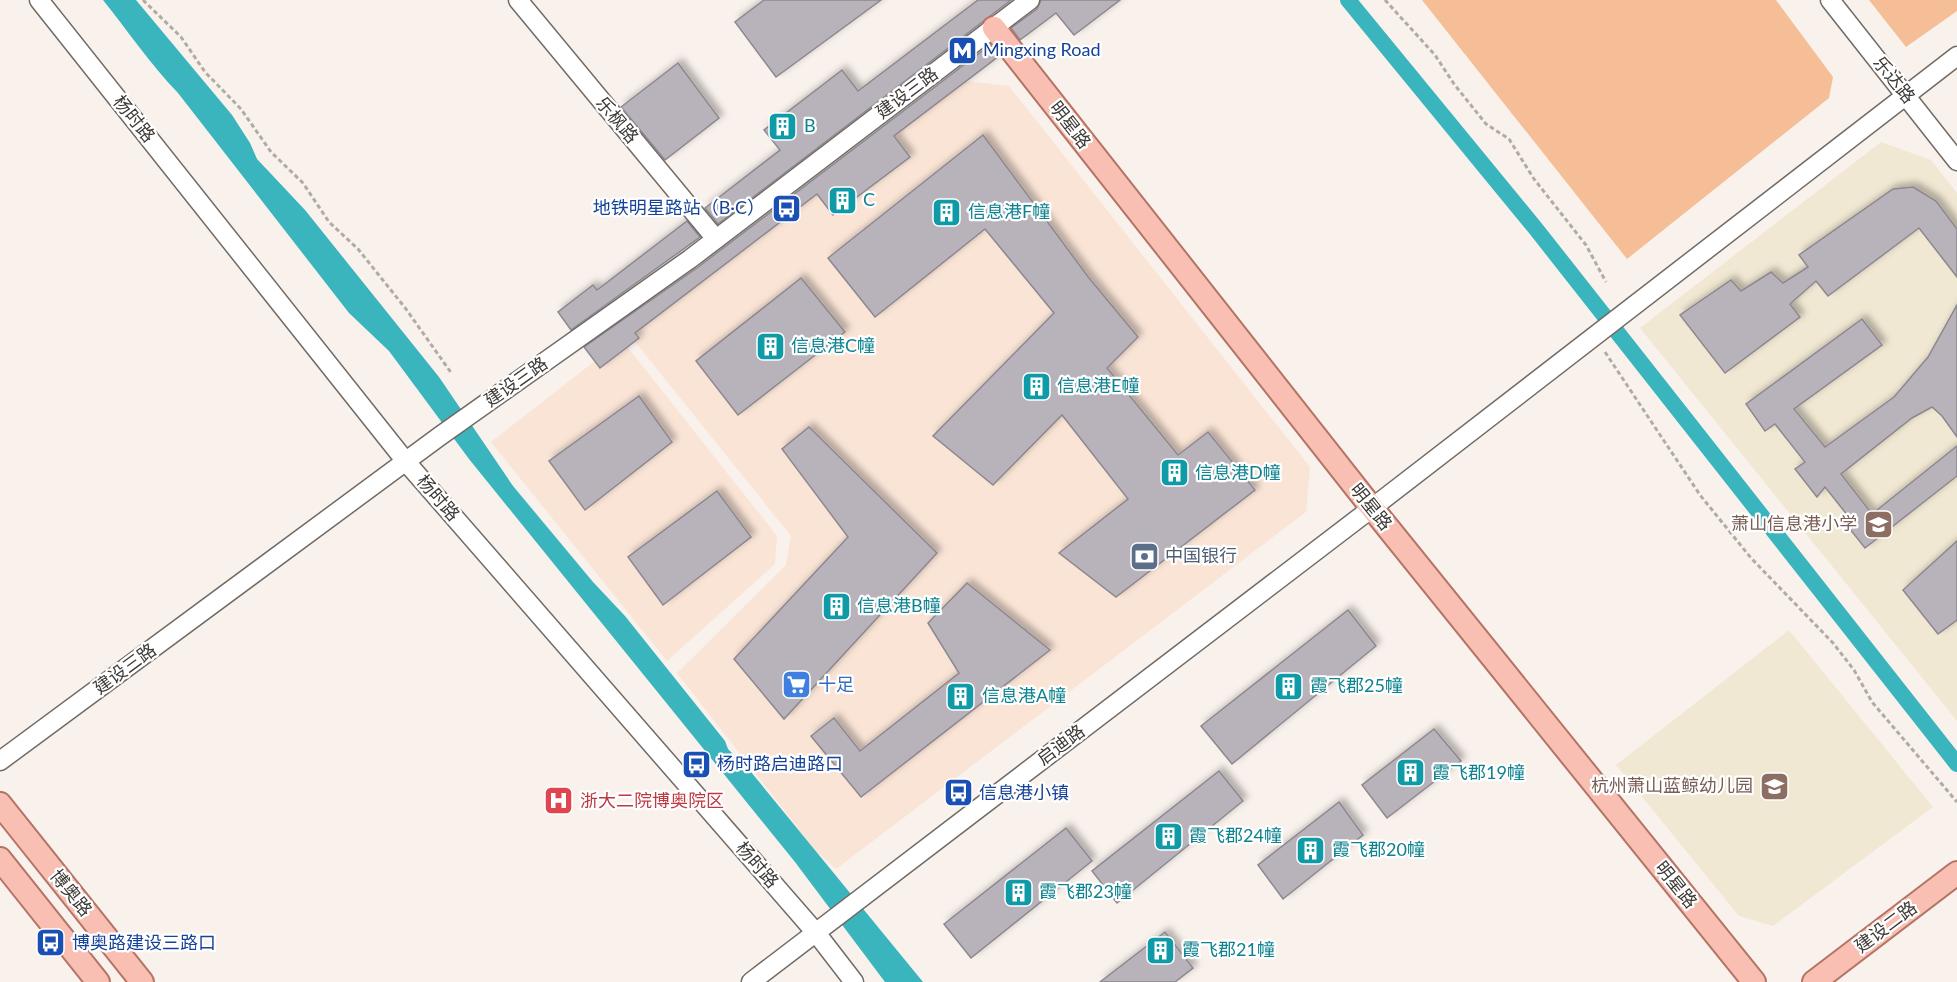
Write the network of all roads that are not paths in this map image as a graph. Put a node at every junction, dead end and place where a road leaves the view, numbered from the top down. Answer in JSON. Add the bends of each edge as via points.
{"nodes":[{"id":1,"x":39,"y":0,"type":"edge"},
{"id":2,"x":518,"y":0,"type":"edge"},
{"id":3,"x":1030,"y":0,"type":"edge"},
{"id":4,"x":1830,"y":0,"type":"edge"},
{"id":5,"x":993,"y":28,"type":"junction"},
{"id":6,"x":1957,"y":56,"type":"edge"},
{"id":7,"x":1906,"y":93,"type":"junction"},
{"id":8,"x":1957,"y":161,"type":"edge"},
{"id":9,"x":716,"y":239,"type":"junction"},
{"id":10,"x":407,"y":463,"type":"junction"},
{"id":11,"x":1372,"y":508,"type":"junction"},
{"id":12,"x":0,"y":761,"type":"edge"},
{"id":13,"x":0,"y":804,"type":"edge"},
{"id":14,"x":0,"y":859,"type":"edge"},
{"id":15,"x":1957,"y":873,"type":"edge"},
{"id":16,"x":824,"y":929,"type":"junction"},
{"id":17,"x":98,"y":982,"type":"edge"},
{"id":18,"x":142,"y":982,"type":"edge"},
{"id":19,"x":751,"y":982,"type":"edge"},
{"id":20,"x":854,"y":982,"type":"edge"},
{"id":21,"x":1754,"y":982,"type":"edge"},
{"id":22,"x":1814,"y":982,"type":"edge"}],
"edges":[{"from":1,"to":10,"type":"street","name":"杨时路"},
{"from":2,"to":9,"type":"street","name":"乐枫路"},
{"from":3,"to":5,"type":"street","name":"建设三路"},
{"from":4,"to":7,"type":"street","name":"乐达路"},
{"from":5,"to":9,"type":"street","name":"建设三路"},
{"from":5,"to":11,"type":"main road","name":"明星路"},
{"from":6,"to":7,"type":"street","name":"启迪路"},
{"from":7,"to":8,"type":"street","name":"乐达路"},
{"from":7,"to":11,"type":"street","name":"启迪路"},
{"from":9,"to":10,"type":"street","name":"建设三路"},
{"from":10,"to":12,"type":"street","name":"建设三路"},
{"from":10,"to":16,"type":"street","name":"杨时路"},
{"from":11,"to":16,"type":"street","name":"启迪路"},
{"from":11,"to":21,"type":"main road","name":"明星路"},
{"from":13,"to":18,"type":"main road","name":"博奥路"},
{"from":14,"to":17,"type":"main road","name":"博奥路"},
{"from":15,"to":22,"type":"main road","name":"建设二路"},
{"from":16,"to":19,"type":"street","name":"启迪路"},
{"from":16,"to":20,"type":"street","name":"杨时路"}]}
